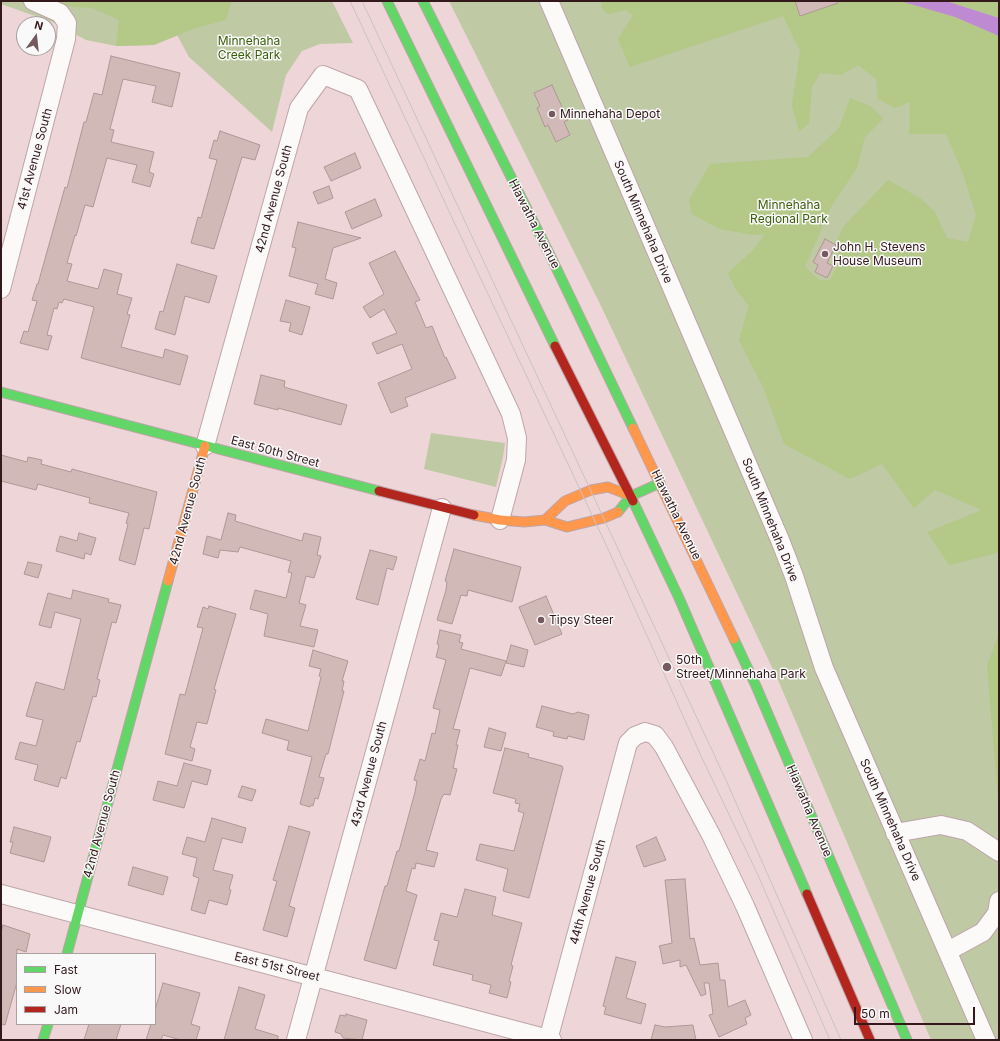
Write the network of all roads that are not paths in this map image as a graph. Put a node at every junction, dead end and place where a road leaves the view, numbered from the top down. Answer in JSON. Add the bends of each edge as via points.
{"nodes":[{"id":1,"x":33,"y":1,"type":"edge"},
{"id":2,"x":387,"y":1,"type":"edge"},
{"id":3,"x":423,"y":1,"type":"edge"},
{"id":4,"x":549,"y":1,"type":"edge"},
{"id":5,"x":1,"y":289,"type":"edge"},
{"id":6,"x":1,"y":392,"type":"edge"},
{"id":7,"x":205,"y":446,"type":"junction"},
{"id":8,"x":660,"y":483,"type":"junction"},
{"id":9,"x":631,"y":496,"type":"junction"},
{"id":10,"x":442,"y":508,"type":"junction"},
{"id":11,"x":500,"y":520,"type":"junction"},
{"id":12,"x":545,"y":520,"type":"junction"},
{"id":13,"x":895,"y":833,"type":"junction"},
{"id":14,"x":999,"y":852,"type":"edge"},
{"id":15,"x":1,"y":894,"type":"edge"},
{"id":16,"x":999,"y":901,"type":"edge"},
{"id":17,"x":78,"y":915,"type":"junction"},
{"id":18,"x":948,"y":951,"type":"junction"},
{"id":19,"x":67,"y":953,"type":"edge"},
{"id":20,"x":313,"y":976,"type":"junction"},
{"id":21,"x":48,"y":1025,"type":"edge"},
{"id":22,"x":44,"y":1040,"type":"edge"},
{"id":23,"x":296,"y":1040,"type":"edge"},
{"id":24,"x":549,"y":1040,"type":"edge"},
{"id":25,"x":803,"y":1040,"type":"edge"},
{"id":26,"x":870,"y":1040,"type":"edge"},
{"id":27,"x":907,"y":1040,"type":"edge"},
{"id":28,"x":986,"y":1040,"type":"edge"}],
"edges":[{"from":1,"to":5,"type":"street","name":"41st Avenue South","via":[[60,13],[67,28],[66,39]]},
{"from":2,"to":9,"type":"main road"},
{"from":3,"to":8,"type":"main road","name":"Hiawatha Avenue"},
{"from":4,"to":13,"type":"street","name":"South Minnehaha Drive","via":[[780,540],[824,668]]},
{"from":6,"to":7,"type":"main road","name":"East 50th Street"},
{"from":7,"to":10,"type":"main road","name":"East 50th Street"},
{"from":7,"to":11,"type":"street","name":"42nd Avenue South","via":[[299,108],[323,76],[358,89],[511,414],[517,438],[516,460]]},
{"from":7,"to":17,"type":"main road","name":"42nd Avenue South"},
{"from":8,"to":9,"type":"main road","name":"East 50th Street"},
{"from":8,"to":27,"type":"main road","name":"Hiawatha Avenue","via":[[752,679]]},
{"from":9,"to":12,"type":"main road","name":"East 50th Street","via":[[620,511],[604,518],[567,527]]},
{"from":9,"to":12,"type":"main road","via":[[608,487],[591,490],[565,502]]},
{"from":9,"to":26,"type":"main road","via":[[679,598]]},
{"from":10,"to":11,"type":"main road","name":"East 50th Street"},
{"from":10,"to":20,"type":"street","name":"43rd Avenue South"},
{"from":11,"to":12,"type":"main road","name":"East 50th Street"},
{"from":13,"to":14,"type":"street","via":[[941,825],[966,831]]},
{"from":13,"to":18,"type":"street","name":"South Minnehaha Drive"},
{"from":15,"to":17,"type":"street","name":"East 51st Street"},
{"from":16,"to":18,"type":"street","via":[[997,913],[982,932]]},
{"from":17,"to":19,"type":"main road","name":"42nd Avenue South"},
{"from":17,"to":20,"type":"street","name":"East 51st Street"},
{"from":18,"to":28,"type":"street","name":"South Minnehaha Drive"},
{"from":20,"to":23,"type":"street","name":"43rd Avenue South"},
{"from":20,"to":24,"type":"street","name":"East 51st Street"},
{"from":21,"to":22,"type":"main road"},
{"from":24,"to":25,"type":"street","name":"44th Avenue South","via":[[628,744],[635,736],[645,732],[656,735],[664,747],[745,906]]}]}
